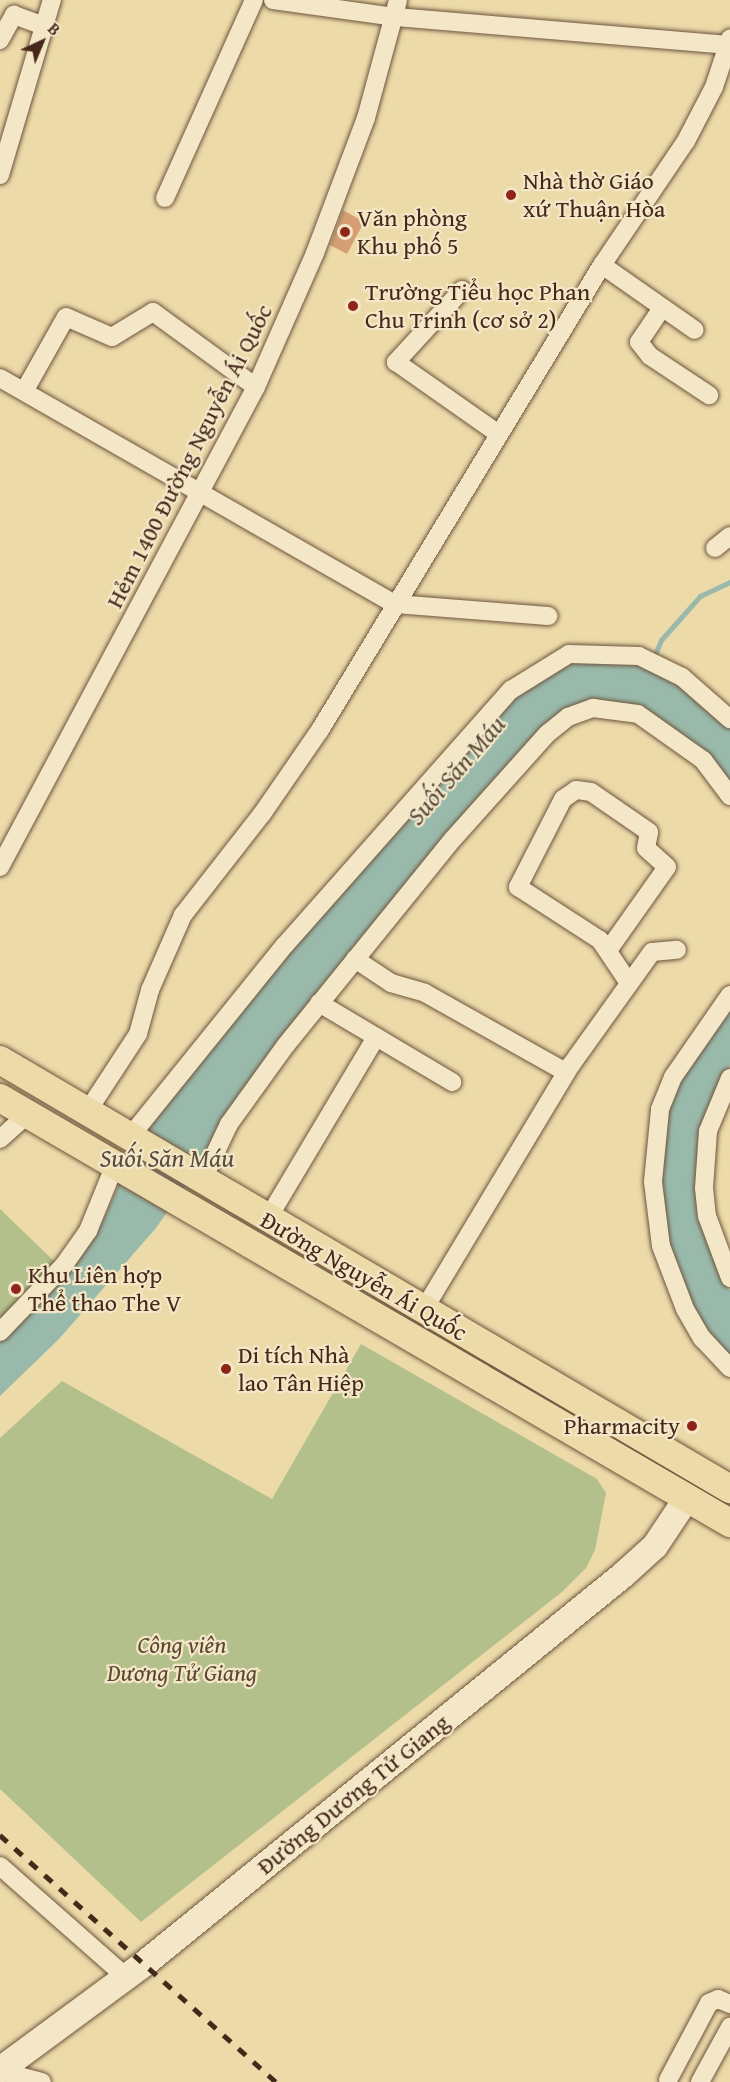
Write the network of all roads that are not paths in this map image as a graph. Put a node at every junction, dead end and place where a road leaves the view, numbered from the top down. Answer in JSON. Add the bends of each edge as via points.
{"nodes":[{"id":1,"x":52,"y":0,"type":"edge"},
{"id":2,"x":254,"y":0,"type":"edge"},
{"id":3,"x":273,"y":0,"type":"edge"},
{"id":4,"x":397,"y":8,"type":"edge"},
{"id":5,"x":44,"y":26,"type":"junction"},
{"id":6,"x":0,"y":40,"type":"edge"},
{"id":7,"x":729,"y":42,"type":"edge"},
{"id":8,"x":0,"y":175,"type":"edge"},
{"id":9,"x":165,"y":198,"type":"dead end"},
{"id":10,"x":602,"y":265,"type":"junction"},
{"id":11,"x":462,"y":290,"type":"dead end"},
{"id":12,"x":662,"y":308,"type":"junction"},
{"id":13,"x":695,"y":330,"type":"dead end"},
{"id":14,"x":0,"y":378,"type":"edge"},
{"id":15,"x":256,"y":387,"type":"junction"},
{"id":16,"x":26,"y":388,"type":"junction"},
{"id":17,"x":709,"y":395,"type":"dead end"},
{"id":18,"x":499,"y":434,"type":"junction"},
{"id":19,"x":201,"y":491,"type":"junction"},
{"id":20,"x":730,"y":536,"type":"edge"},
{"id":21,"x":715,"y":548,"type":"dead end"},
{"id":22,"x":395,"y":604,"type":"junction"},
{"id":23,"x":549,"y":616,"type":"dead end"},
{"id":24,"x":730,"y":719,"type":"edge"},
{"id":25,"x":730,"y":796,"type":"edge"},
{"id":26,"x":0,"y":867,"type":"edge"},
{"id":27,"x":609,"y":949,"type":"junction"},
{"id":28,"x":677,"y":950,"type":"dead end"},
{"id":29,"x":355,"y":959,"type":"junction"},
{"id":30,"x":629,"y":983,"type":"junction"},
{"id":31,"x":730,"y":995,"type":"edge"},
{"id":32,"x":319,"y":1003,"type":"junction"},
{"id":33,"x":376,"y":1037,"type":"junction"},
{"id":34,"x":0,"y":1060,"type":"edge"},
{"id":35,"x":566,"y":1072,"type":"junction"},
{"id":36,"x":730,"y":1078,"type":"edge"},
{"id":37,"x":452,"y":1083,"type":"dead end"},
{"id":38,"x":0,"y":1098,"type":"edge"},
{"id":39,"x":87,"y":1112,"type":"junction"},
{"id":40,"x":27,"y":1115,"type":"junction"},
{"id":41,"x":129,"y":1138,"type":"junction"},
{"id":42,"x":0,"y":1139,"type":"edge"},
{"id":43,"x":114,"y":1167,"type":"junction"},
{"id":44,"x":202,"y":1181,"type":"junction"},
{"id":45,"x":267,"y":1220,"type":"junction"},
{"id":46,"x":730,"y":1278,"type":"edge"},
{"id":47,"x":423,"y":1311,"type":"junction"},
{"id":48,"x":0,"y":1332,"type":"edge"},
{"id":49,"x":730,"y":1368,"type":"edge"},
{"id":50,"x":701,"y":1473,"type":"junction"},
{"id":51,"x":730,"y":1489,"type":"edge"},
{"id":52,"x":687,"y":1498,"type":"junction"},
{"id":53,"x":730,"y":1523,"type":"edge"},
{"id":54,"x":0,"y":1866,"type":"edge"},
{"id":55,"x":126,"y":1977,"type":"junction"},
{"id":56,"x":730,"y":2004,"type":"edge"},
{"id":57,"x":730,"y":2027,"type":"edge"},
{"id":58,"x":0,"y":2070,"type":"edge"},
{"id":59,"x":668,"y":2080,"type":"dead end"},
{"id":60,"x":42,"y":2082,"type":"edge"},
{"id":61,"x":700,"y":2082,"type":"edge"}],
"edges":[{"from":1,"to":5,"type":"street"},
{"from":2,"to":9,"type":"street"},
{"from":3,"to":4,"type":"street"},
{"from":4,"to":7,"type":"street"},
{"from":4,"to":15,"type":"street","name":"Hẻm 1400 Đường Nguyễn Ái Quốc","via":[[358,139]]},
{"from":5,"to":6,"type":"street","via":[[14,15]]},
{"from":5,"to":8,"type":"street"},
{"from":7,"to":10,"type":"street","via":[[714,87],[686,141]]},
{"from":10,"to":12,"type":"street"},
{"from":10,"to":18,"type":"street"},
{"from":11,"to":18,"type":"street","via":[[396,362]]},
{"from":12,"to":13,"type":"street"},
{"from":12,"to":17,"type":"street","via":[[639,342],[650,356]]},
{"from":14,"to":16,"type":"street"},
{"from":15,"to":16,"type":"street","via":[[153,312],[112,337],[66,317]]},
{"from":15,"to":19,"type":"street","name":"Hẻm 1400 Đường Nguyễn Ái Quốc"},
{"from":16,"to":19,"type":"street"},
{"from":18,"to":22,"type":"street"},
{"from":19,"to":22,"type":"street"},
{"from":19,"to":26,"type":"street","name":"Hẻm 1400 Đường Nguyễn Ái Quốc"},
{"from":20,"to":21,"type":"street"},
{"from":22,"to":23,"type":"street"},
{"from":22,"to":39,"type":"street","via":[[320,730],[183,915],[150,990],[138,1034]]},
{"from":24,"to":41,"type":"street","via":[[710,698],[660,663],[639,656],[569,654],[512,690],[285,945]]},
{"from":25,"to":29,"type":"street","via":[[703,760],[638,714],[593,708],[568,717],[453,839]]},
{"from":27,"to":27,"type":"street","via":[[518,887],[563,800],[576,790],[591,792],[649,832],[646,848],[667,867]]},
{"from":27,"to":30,"type":"street"},
{"from":28,"to":30,"type":"street","via":[[654,950]]},
{"from":29,"to":32,"type":"street"},
{"from":29,"to":35,"type":"street","via":[[391,983],[425,993]]},
{"from":30,"to":35,"type":"street"},
{"from":31,"to":49,"type":"street","via":[[673,1077],[660,1110],[653,1182],[661,1246],[685,1309],[702,1338]]},
{"from":32,"to":33,"type":"street"},
{"from":32,"to":44,"type":"street","via":[[229,1124]]},
{"from":33,"to":37,"type":"street"},
{"from":33,"to":45,"type":"street"},
{"from":34,"to":39,"type":"main road","name":"Đường Nguyễn Ái Quốc"},
{"from":35,"to":47,"type":"street"},
{"from":36,"to":46,"type":"street","via":[[708,1131],[704,1188],[707,1216]]},
{"from":38,"to":40,"type":"main road","name":"Đường Nguyễn Ái Quốc"},
{"from":39,"to":41,"type":"main road","name":"Đường Nguyễn Ái Quốc"},
{"from":40,"to":42,"type":"street"},
{"from":40,"to":43,"type":"main road","name":"Đường Nguyễn Ái Quốc"},
{"from":41,"to":44,"type":"main road","name":"Đường Nguyễn Ái Quốc"},
{"from":43,"to":48,"type":"street","via":[[88,1231],[64,1264]]},
{"from":43,"to":52,"type":"main road","name":"Đường Nguyễn Ái Quốc"},
{"from":44,"to":45,"type":"main road","name":"Đường Nguyễn Ái Quốc"},
{"from":45,"to":47,"type":"main road","name":"Đường Nguyễn Ái Quốc"},
{"from":47,"to":50,"type":"main road","name":"Đường Nguyễn Ái Quốc"},
{"from":50,"to":51,"type":"main road","name":"Đường Nguyễn Ái Quốc"},
{"from":50,"to":52,"type":"main road"},
{"from":52,"to":53,"type":"main road","name":"Đường Nguyễn Ái Quốc"},
{"from":52,"to":55,"type":"main road","name":"Đường Dương Tử Giang","via":[[664,1536],[636,1564]]},
{"from":54,"to":55,"type":"street"},
{"from":55,"to":58,"type":"main road","name":"Đường Dương Tử Giang"},
{"from":56,"to":59,"type":"street","via":[[718,1999],[709,2003]]},
{"from":57,"to":61,"type":"street"},
{"from":58,"to":60,"type":"street"}]}
